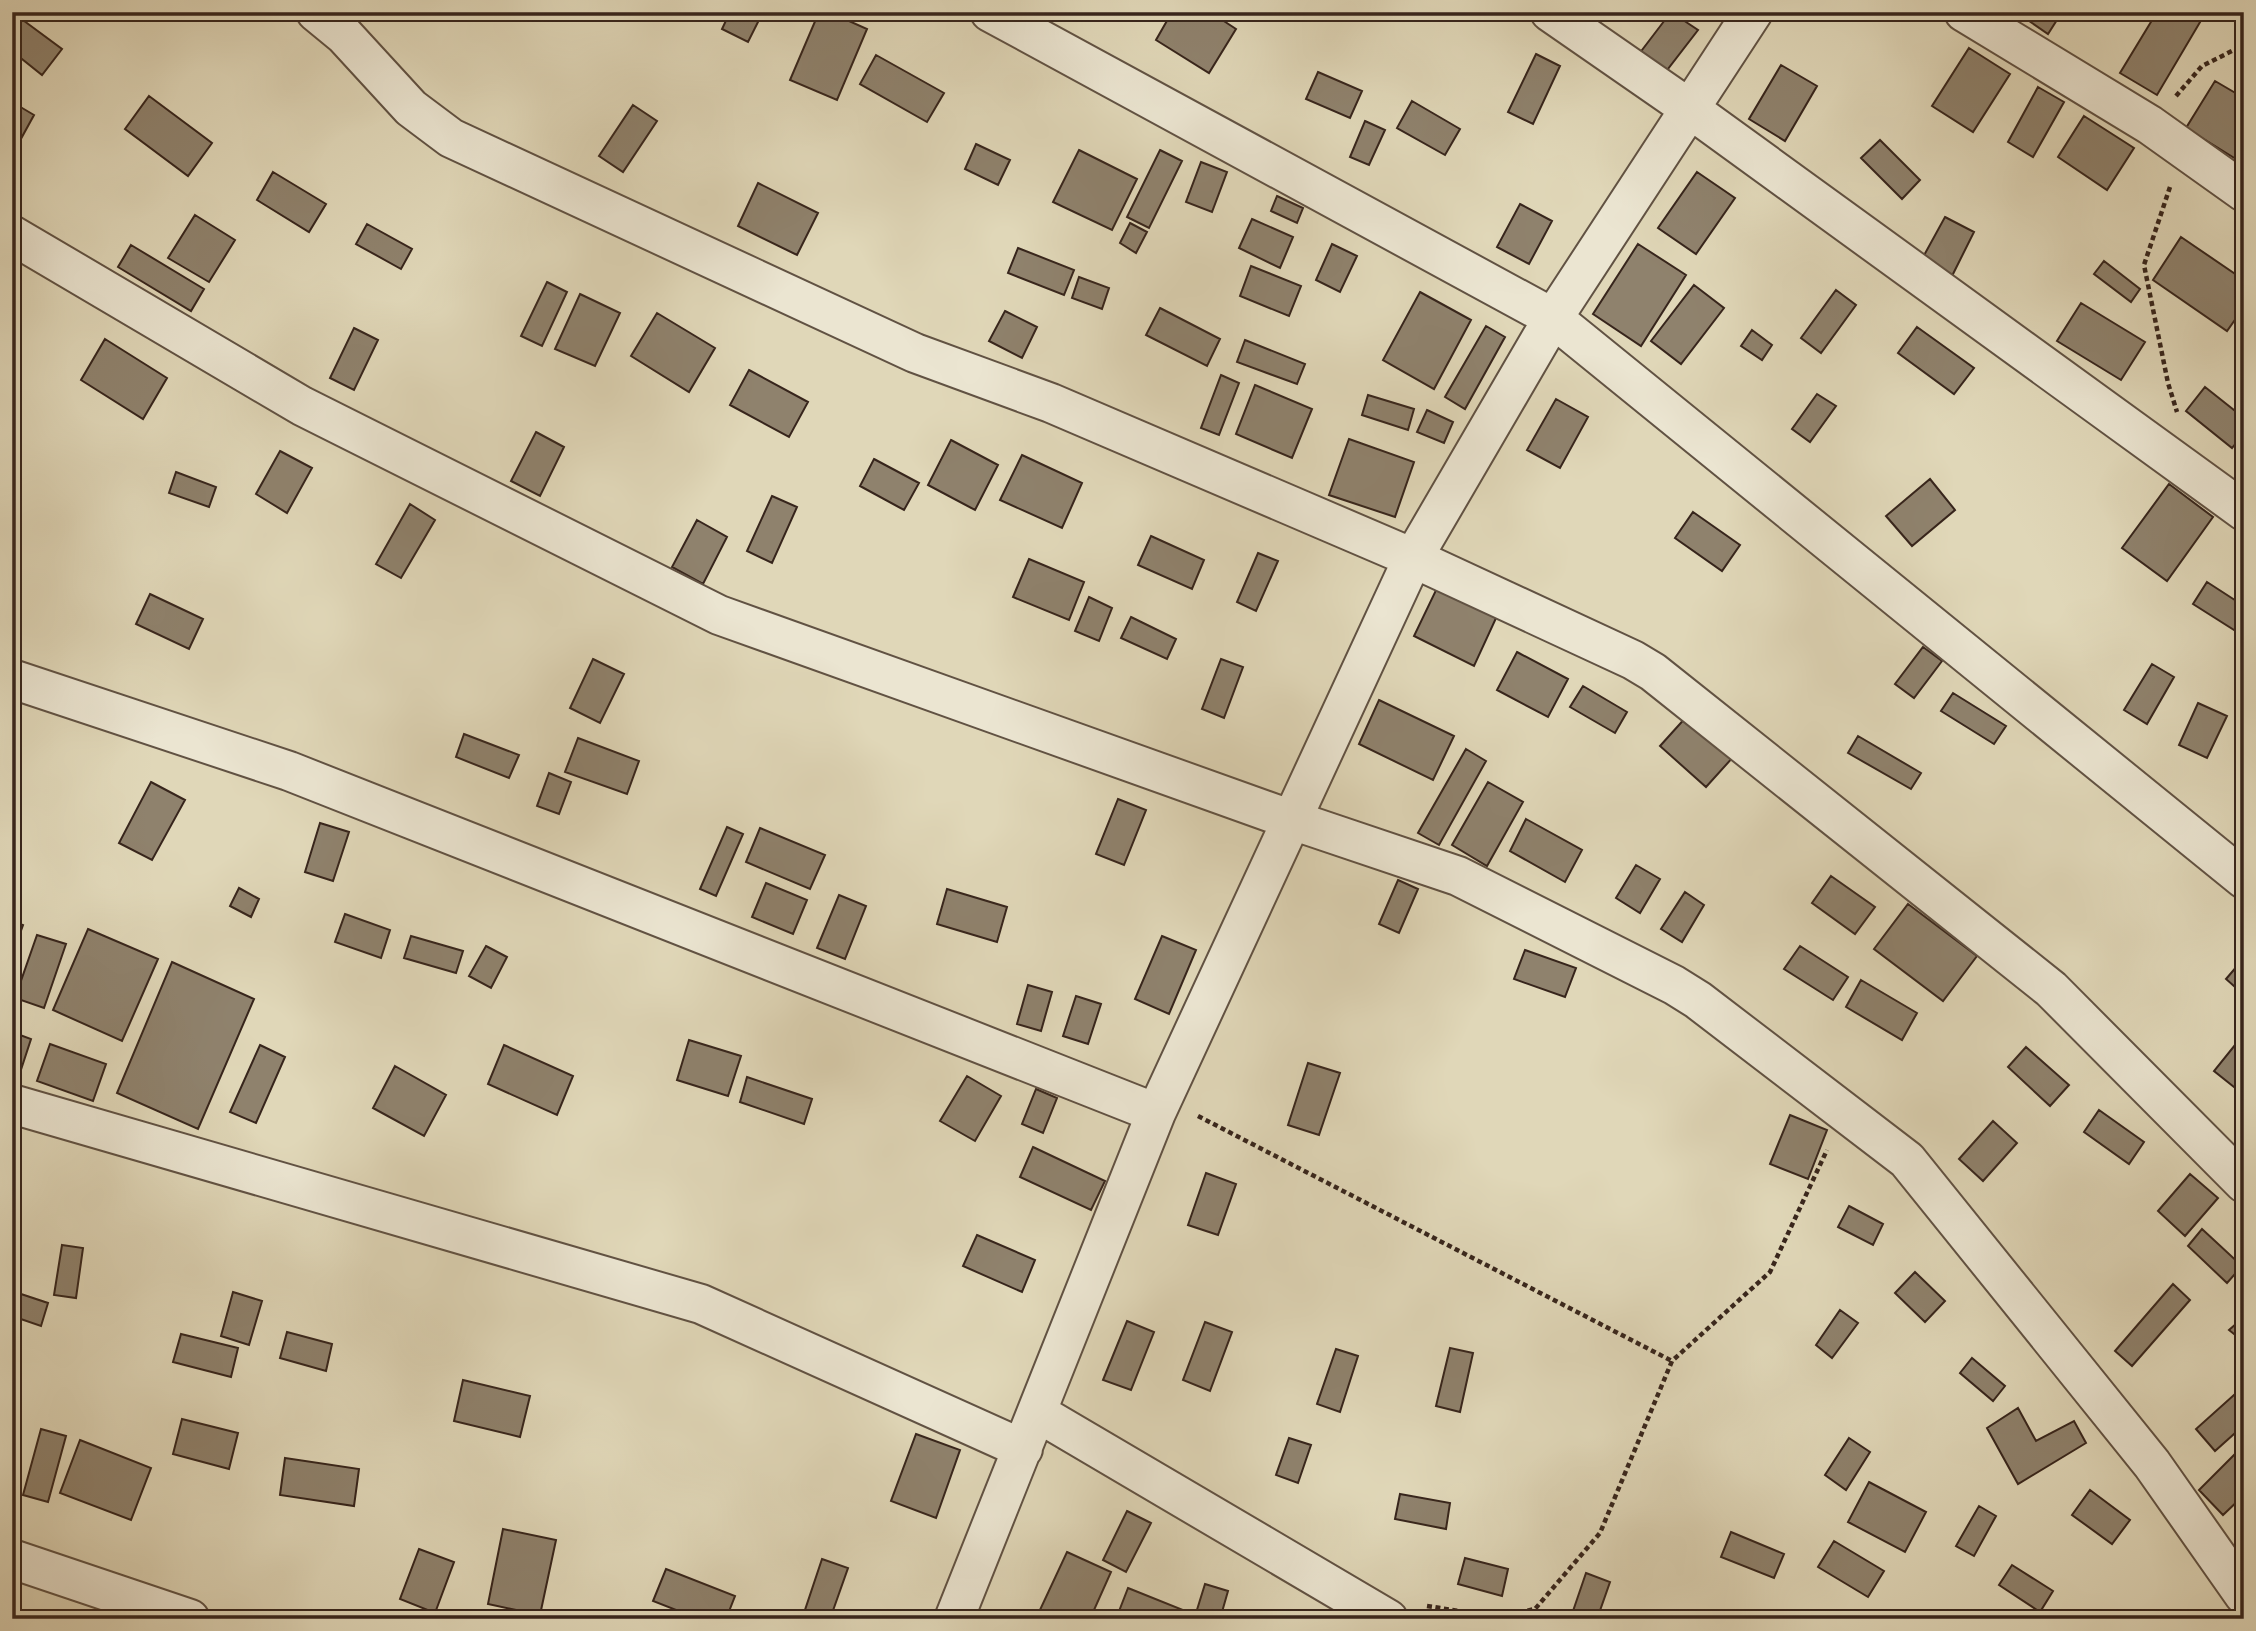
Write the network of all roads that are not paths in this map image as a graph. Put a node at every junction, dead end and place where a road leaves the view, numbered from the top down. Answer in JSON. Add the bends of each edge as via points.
{"nodes":[{"id":1,"x":316,"y":12,"type":"edge"},
{"id":2,"x":990,"y":12,"type":"edge"},
{"id":3,"x":1550,"y":12,"type":"edge"},
{"id":4,"x":1753,"y":12,"type":"edge"},
{"id":5,"x":1964,"y":12,"type":"edge"},
{"id":6,"x":1690,"y":109,"type":"junction"},
{"id":7,"x":2244,"y":192,"type":"edge"},
{"id":8,"x":12,"y":235,"type":"edge"},
{"id":9,"x":1553,"y":318,"type":"junction"},
{"id":10,"x":2244,"y":511,"type":"edge"},
{"id":11,"x":1413,"y":558,"type":"junction"},
{"id":12,"x":12,"y":679,"type":"edge"},
{"id":13,"x":1292,"y":820,"type":"junction"},
{"id":14,"x":2244,"y":879,"type":"edge"},
{"id":15,"x":12,"y":1104,"type":"edge"},
{"id":16,"x":1156,"y":1113,"type":"junction"},
{"id":17,"x":2244,"y":1183,"type":"edge"},
{"id":18,"x":1038,"y":1413,"type":"junction"},
{"id":19,"x":1023,"y":1449,"type":"junction"},
{"id":20,"x":12,"y":1559,"type":"edge"},
{"id":21,"x":2244,"y":1595,"type":"edge"},
{"id":22,"x":1374,"y":1612,"type":"edge"},
{"id":23,"x":190,"y":1619,"type":"edge"},
{"id":24,"x":954,"y":1619,"type":"edge"}],
"edges":[{"from":1,"to":11,"type":"street","via":[[344,35],[411,108],[451,138],[915,353],[1051,403]]},
{"from":2,"to":9,"type":"street"},
{"from":3,"to":6,"type":"street"},
{"from":4,"to":6,"type":"street"},
{"from":5,"to":7,"type":"street","via":[[2150,125]]},
{"from":6,"to":9,"type":"street"},
{"from":6,"to":10,"type":"street"},
{"from":8,"to":13,"type":"street","via":[[302,406],[719,615]]},
{"from":9,"to":11,"type":"street"},
{"from":9,"to":14,"type":"street"},
{"from":11,"to":13,"type":"street"},
{"from":11,"to":17,"type":"street","via":[[1654,673],[2051,989]]},
{"from":12,"to":16,"type":"street","via":[[289,771]]},
{"from":13,"to":16,"type":"street"},
{"from":13,"to":21,"type":"street","via":[[1458,876],[1674,985],[1908,1160],[2152,1464]]},
{"from":15,"to":19,"type":"street","via":[[701,1304]]},
{"from":16,"to":18,"type":"street"},
{"from":18,"to":19,"type":"street"},
{"from":18,"to":22,"type":"street"},
{"from":19,"to":24,"type":"street"},
{"from":20,"to":23,"type":"street"}]}
